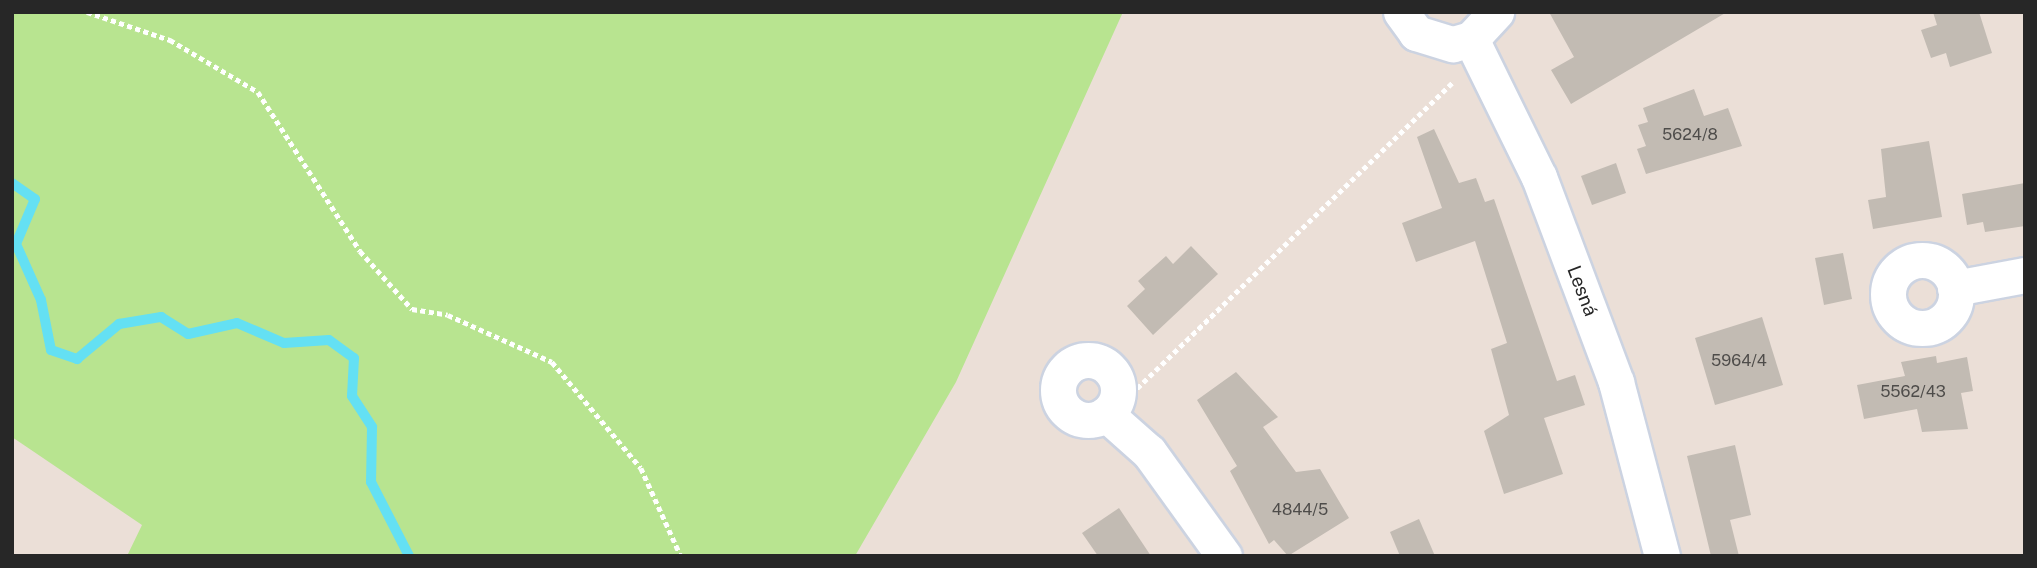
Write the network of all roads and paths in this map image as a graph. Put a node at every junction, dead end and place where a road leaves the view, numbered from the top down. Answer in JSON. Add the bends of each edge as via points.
{"nodes":[{"id":1,"x":87,"y":12,"type":"edge"},
{"id":2,"x":1401,"y":12,"type":"edge"},
{"id":3,"x":1496,"y":12,"type":"edge"},
{"id":4,"x":1476,"y":47,"type":"junction"},
{"id":5,"x":2025,"y":275,"type":"edge"},
{"id":6,"x":1955,"y":288,"type":"dead end"},
{"id":7,"x":1112,"y":405,"type":"joint"},
{"id":8,"x":681,"y":556,"type":"edge"},
{"id":9,"x":1224,"y":556,"type":"edge"},
{"id":10,"x":1662,"y":556,"type":"edge"}],
"edges":[{"from":1,"to":8,"type":"path","via":[[170,40],[258,92],[360,251],[412,309],[448,315],[552,362],[641,468]]},
{"from":2,"to":4,"type":"street","via":[[1416,33],[1434,42]]},
{"from":3,"to":4,"type":"street"},
{"from":4,"to":7,"type":"path","via":[[1131,394]]},
{"from":4,"to":10,"type":"street","name":"Lesná","via":[[1539,177],[1612,370]]},
{"from":5,"to":6,"type":"street"},
{"from":7,"to":9,"type":"street"}]}
